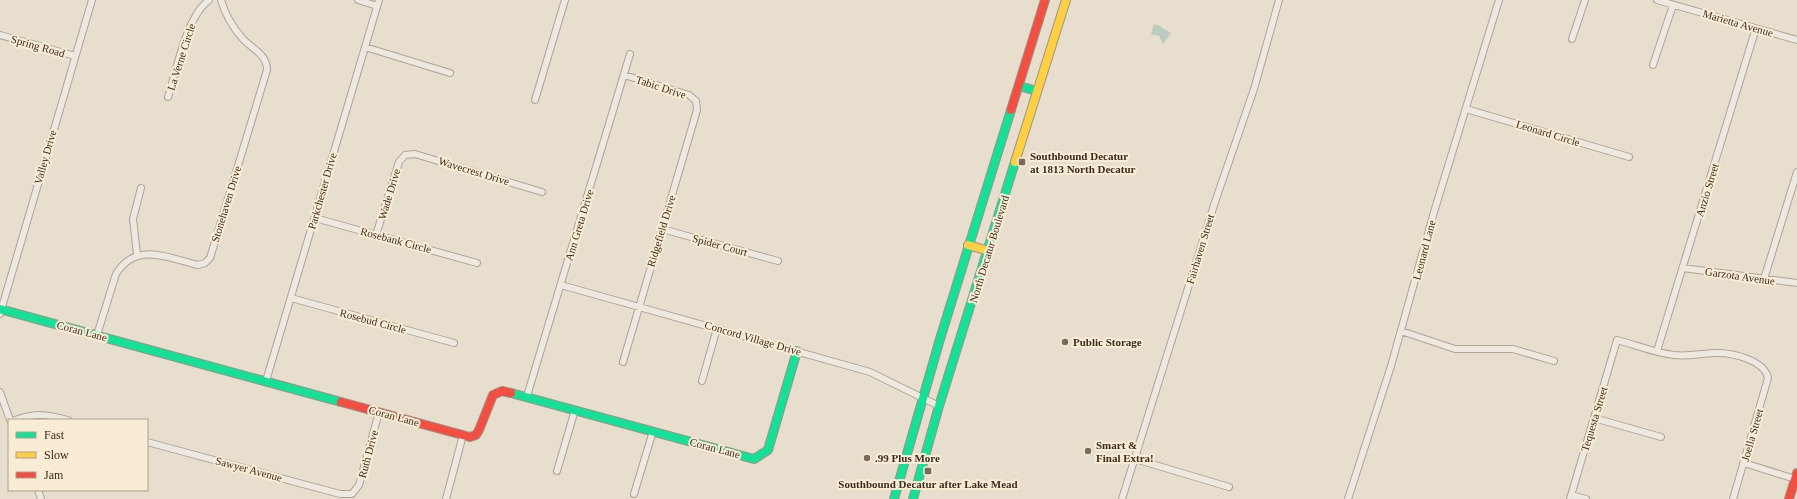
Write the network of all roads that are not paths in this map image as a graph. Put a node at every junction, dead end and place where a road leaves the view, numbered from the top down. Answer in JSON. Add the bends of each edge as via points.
{"nodes":[{"id":1,"x":92,"y":0,"type":"edge"},
{"id":2,"x":209,"y":0,"type":"edge"},
{"id":3,"x":221,"y":0,"type":"edge"},
{"id":4,"x":358,"y":0,"type":"edge"},
{"id":5,"x":565,"y":0,"type":"edge"},
{"id":6,"x":1045,"y":0,"type":"edge"},
{"id":7,"x":1066,"y":0,"type":"edge"},
{"id":8,"x":1279,"y":0,"type":"edge"},
{"id":9,"x":1499,"y":0,"type":"edge"},
{"id":10,"x":1585,"y":0,"type":"edge"},
{"id":11,"x":1657,"y":0,"type":"edge"},
{"id":12,"x":378,"y":3,"type":"edge"},
{"id":13,"x":1673,"y":5,"type":"junction"},
{"id":14,"x":1756,"y":28,"type":"junction"},
{"id":15,"x":0,"y":35,"type":"edge"},
{"id":16,"x":1572,"y":39,"type":"dead end"},
{"id":17,"x":1797,"y":40,"type":"edge"},
{"id":18,"x":365,"y":47,"type":"junction"},
{"id":19,"x":630,"y":54,"type":"dead end"},
{"id":20,"x":75,"y":56,"type":"junction"},
{"id":21,"x":1653,"y":65,"type":"dead end"},
{"id":22,"x":450,"y":73,"type":"dead end"},
{"id":23,"x":624,"y":75,"type":"junction"},
{"id":24,"x":1018,"y":86,"type":"junction"},
{"id":25,"x":1037,"y":91,"type":"junction"},
{"id":26,"x":168,"y":97,"type":"dead end"},
{"id":27,"x":535,"y":100,"type":"dead end"},
{"id":28,"x":696,"y":101,"type":"joint"},
{"id":29,"x":1466,"y":109,"type":"junction"},
{"id":30,"x":405,"y":155,"type":"joint"},
{"id":31,"x":1629,"y":157,"type":"dead end"},
{"id":32,"x":1797,"y":172,"type":"edge"},
{"id":33,"x":1795,"y":187,"type":"edge"},
{"id":34,"x":141,"y":188,"type":"dead end"},
{"id":35,"x":542,"y":192,"type":"dead end"},
{"id":36,"x":314,"y":218,"type":"junction"},
{"id":37,"x":662,"y":229,"type":"junction"},
{"id":38,"x":376,"y":235,"type":"junction"},
{"id":39,"x":968,"y":245,"type":"junction"},
{"id":40,"x":989,"y":251,"type":"junction"},
{"id":41,"x":137,"y":254,"type":"junction"},
{"id":42,"x":778,"y":261,"type":"dead end"},
{"id":43,"x":478,"y":263,"type":"dead end"},
{"id":44,"x":1683,"y":268,"type":"junction"},
{"id":45,"x":1764,"y":279,"type":"junction"},
{"id":46,"x":1797,"y":284,"type":"edge"},
{"id":47,"x":561,"y":285,"type":"junction"},
{"id":48,"x":291,"y":298,"type":"junction"},
{"id":49,"x":638,"y":306,"type":"junction"},
{"id":50,"x":0,"y":310,"type":"edge"},
{"id":51,"x":717,"y":328,"type":"junction"},
{"id":52,"x":1401,"y":331,"type":"junction"},
{"id":53,"x":97,"y":335,"type":"junction"},
{"id":54,"x":454,"y":344,"type":"dead end"},
{"id":55,"x":797,"y":351,"type":"junction"},
{"id":56,"x":1657,"y":351,"type":"junction"},
{"id":57,"x":1554,"y":361,"type":"dead end"},
{"id":58,"x":623,"y":362,"type":"dead end"},
{"id":59,"x":266,"y":381,"type":"junction"},
{"id":60,"x":702,"y":381,"type":"dead end"},
{"id":61,"x":0,"y":392,"type":"edge"},
{"id":62,"x":527,"y":396,"type":"junction"},
{"id":63,"x":923,"y":397,"type":"junction"},
{"id":64,"x":939,"y":406,"type":"junction"},
{"id":65,"x":575,"y":410,"type":"junction"},
{"id":66,"x":379,"y":412,"type":"junction"},
{"id":67,"x":1594,"y":418,"type":"junction"},
{"id":68,"x":10,"y":419,"type":"edge"},
{"id":69,"x":18,"y":419,"type":"edge"},
{"id":70,"x":64,"y":419,"type":"edge"},
{"id":71,"x":653,"y":431,"type":"junction"},
{"id":72,"x":463,"y":435,"type":"junction"},
{"id":73,"x":1662,"y":437,"type":"dead end"},
{"id":74,"x":148,"y":442,"type":"edge"},
{"id":75,"x":1135,"y":459,"type":"junction"},
{"id":76,"x":1744,"y":463,"type":"junction"},
{"id":77,"x":557,"y":471,"type":"dead end"},
{"id":78,"x":1796,"y":476,"type":"edge"},
{"id":79,"x":1229,"y":487,"type":"dead end"},
{"id":80,"x":352,"y":494,"type":"joint"},
{"id":81,"x":634,"y":494,"type":"dead end"},
{"id":82,"x":1571,"y":497,"type":"edge"},
{"id":83,"x":446,"y":499,"type":"edge"},
{"id":84,"x":894,"y":499,"type":"edge"},
{"id":85,"x":913,"y":499,"type":"edge"},
{"id":86,"x":1122,"y":499,"type":"edge"},
{"id":87,"x":1348,"y":499,"type":"edge"},
{"id":88,"x":1586,"y":499,"type":"edge"},
{"id":89,"x":1733,"y":499,"type":"edge"},
{"id":90,"x":1789,"y":499,"type":"edge"}],
"edges":[{"from":1,"to":20,"type":"street","name":"Valley Drive"},
{"from":2,"to":26,"type":"street","name":"La Verne Circle","via":[[192,21]]},
{"from":3,"to":41,"type":"street","name":"Stonehaven Drive","via":[[235,29],[243,40],[263,57],[267,70],[210,258],[198,265],[148,253]]},
{"from":4,"to":12,"type":"street"},
{"from":5,"to":27,"type":"street"},
{"from":6,"to":24,"type":"main road","name":"North Decatur Boulevard"},
{"from":7,"to":25,"type":"main road","name":"North Decatur Boulevard"},
{"from":8,"to":75,"type":"street","name":"Fairhaven Street","via":[[1254,89],[1215,202]]},
{"from":9,"to":29,"type":"street","name":"Leonard Lane"},
{"from":10,"to":16,"type":"street"},
{"from":11,"to":13,"type":"street","name":"Marietta Avenue"},
{"from":12,"to":18,"type":"street","name":"Parkchester Drive"},
{"from":13,"to":14,"type":"street","name":"Marietta Avenue"},
{"from":13,"to":21,"type":"street"},
{"from":14,"to":17,"type":"street","name":"Marietta Avenue"},
{"from":14,"to":44,"type":"street","name":"Anzio Street"},
{"from":15,"to":20,"type":"street","name":"Spring Road"},
{"from":18,"to":22,"type":"street"},
{"from":18,"to":36,"type":"street","name":"Parkchester Drive"},
{"from":19,"to":23,"type":"street","name":"Ann Greta Drive"},
{"from":20,"to":50,"type":"street","name":"Valley Drive"},
{"from":23,"to":28,"type":"street","name":"Tabic Drive","via":[[689,95]]},
{"from":23,"to":47,"type":"street","name":"Ann Greta Drive"},
{"from":24,"to":25,"type":"main road"},
{"from":24,"to":39,"type":"main road","name":"North Decatur Boulevard"},
{"from":25,"to":40,"type":"main road","name":"North Decatur Boulevard"},
{"from":28,"to":37,"type":"street","name":"Ridgefield Drive","via":[[697,110]]},
{"from":29,"to":31,"type":"street","name":"Leonard Circle"},
{"from":29,"to":52,"type":"street","name":"Leonard Lane"},
{"from":30,"to":35,"type":"street","name":"Wavecrest Drive","via":[[415,154]]},
{"from":30,"to":38,"type":"street","name":"Wade Drive","via":[[399,162]]},
{"from":32,"to":33,"type":"street"},
{"from":33,"to":45,"type":"street"},
{"from":34,"to":41,"type":"street","via":[[133,219]]},
{"from":36,"to":38,"type":"street","name":"Rosebank Circle"},
{"from":36,"to":48,"type":"street","name":"Parkchester Drive"},
{"from":37,"to":42,"type":"street","name":"Spider Court"},
{"from":37,"to":49,"type":"street","name":"Ridgefield Drive"},
{"from":38,"to":43,"type":"street","name":"Rosebank Circle"},
{"from":39,"to":40,"type":"main road"},
{"from":39,"to":63,"type":"main road","name":"North Decatur Boulevard"},
{"from":40,"to":64,"type":"main road","name":"North Decatur Boulevard"},
{"from":41,"to":53,"type":"street","via":[[121,264],[116,274]]},
{"from":44,"to":45,"type":"street","name":"Garzota Avenue"},
{"from":44,"to":56,"type":"street","name":"Anzio Street"},
{"from":45,"to":46,"type":"street","name":"Garzota Avenue"},
{"from":47,"to":49,"type":"street","name":"Concord Village Drive"},
{"from":47,"to":62,"type":"street","name":"Ann Greta Drive"},
{"from":48,"to":54,"type":"street","name":"Rosebud Circle"},
{"from":48,"to":59,"type":"street","name":"Parkchester Drive"},
{"from":49,"to":51,"type":"street","name":"Concord Village Drive"},
{"from":49,"to":58,"type":"street","name":"Ridgefield Drive"},
{"from":50,"to":53,"type":"main road","name":"Coran Lane"},
{"from":51,"to":55,"type":"street","name":"Concord Village Drive"},
{"from":51,"to":60,"type":"street"},
{"from":52,"to":57,"type":"street","via":[[1454,349],[1513,349]]},
{"from":52,"to":87,"type":"street","name":"Leonard Lane"},
{"from":53,"to":59,"type":"main road","name":"Coran Lane"},
{"from":55,"to":63,"type":"street","name":"Concord Village Drive","via":[[870,372]]},
{"from":55,"to":71,"type":"main road","name":"Coran Lane","via":[[768,450],[762,456],[754,458]]},
{"from":56,"to":67,"type":"street","name":"Tequesta Street","via":[[1618,340]]},
{"from":56,"to":76,"type":"street","name":"Joella Street","via":[[1690,357],[1727,354],[1755,362],[1767,372],[1768,378]]},
{"from":59,"to":66,"type":"main road","name":"Coran Lane"},
{"from":61,"to":68,"type":"street"},
{"from":62,"to":65,"type":"main road","name":"Coran Lane"},
{"from":62,"to":72,"type":"main road","name":"Coran Lane","via":[[503,391],[493,395],[476,436]]},
{"from":63,"to":64,"type":"street","name":"Concord Village Drive"},
{"from":63,"to":84,"type":"main road","name":"North Decatur Boulevard"},
{"from":64,"to":85,"type":"main road","name":"North Decatur Boulevard"},
{"from":65,"to":71,"type":"main road","name":"Coran Lane"},
{"from":65,"to":77,"type":"street"},
{"from":66,"to":72,"type":"main road","name":"Coran Lane"},
{"from":66,"to":80,"type":"street","name":"Ruth Drive","via":[[359,485]]},
{"from":67,"to":73,"type":"street"},
{"from":67,"to":82,"type":"street","name":"Tequesta Street"},
{"from":69,"to":70,"type":"street","via":[[35,414]]},
{"from":71,"to":81,"type":"street"},
{"from":72,"to":83,"type":"street"},
{"from":74,"to":80,"type":"street","name":"Sawyer Avenue","via":[[340,494]]},
{"from":75,"to":79,"type":"street"},
{"from":75,"to":86,"type":"street","name":"Fairhaven Street"},
{"from":76,"to":78,"type":"street"},
{"from":76,"to":89,"type":"street","name":"Joella Street"},
{"from":78,"to":90,"type":"main road"},
{"from":82,"to":88,"type":"street"}]}
